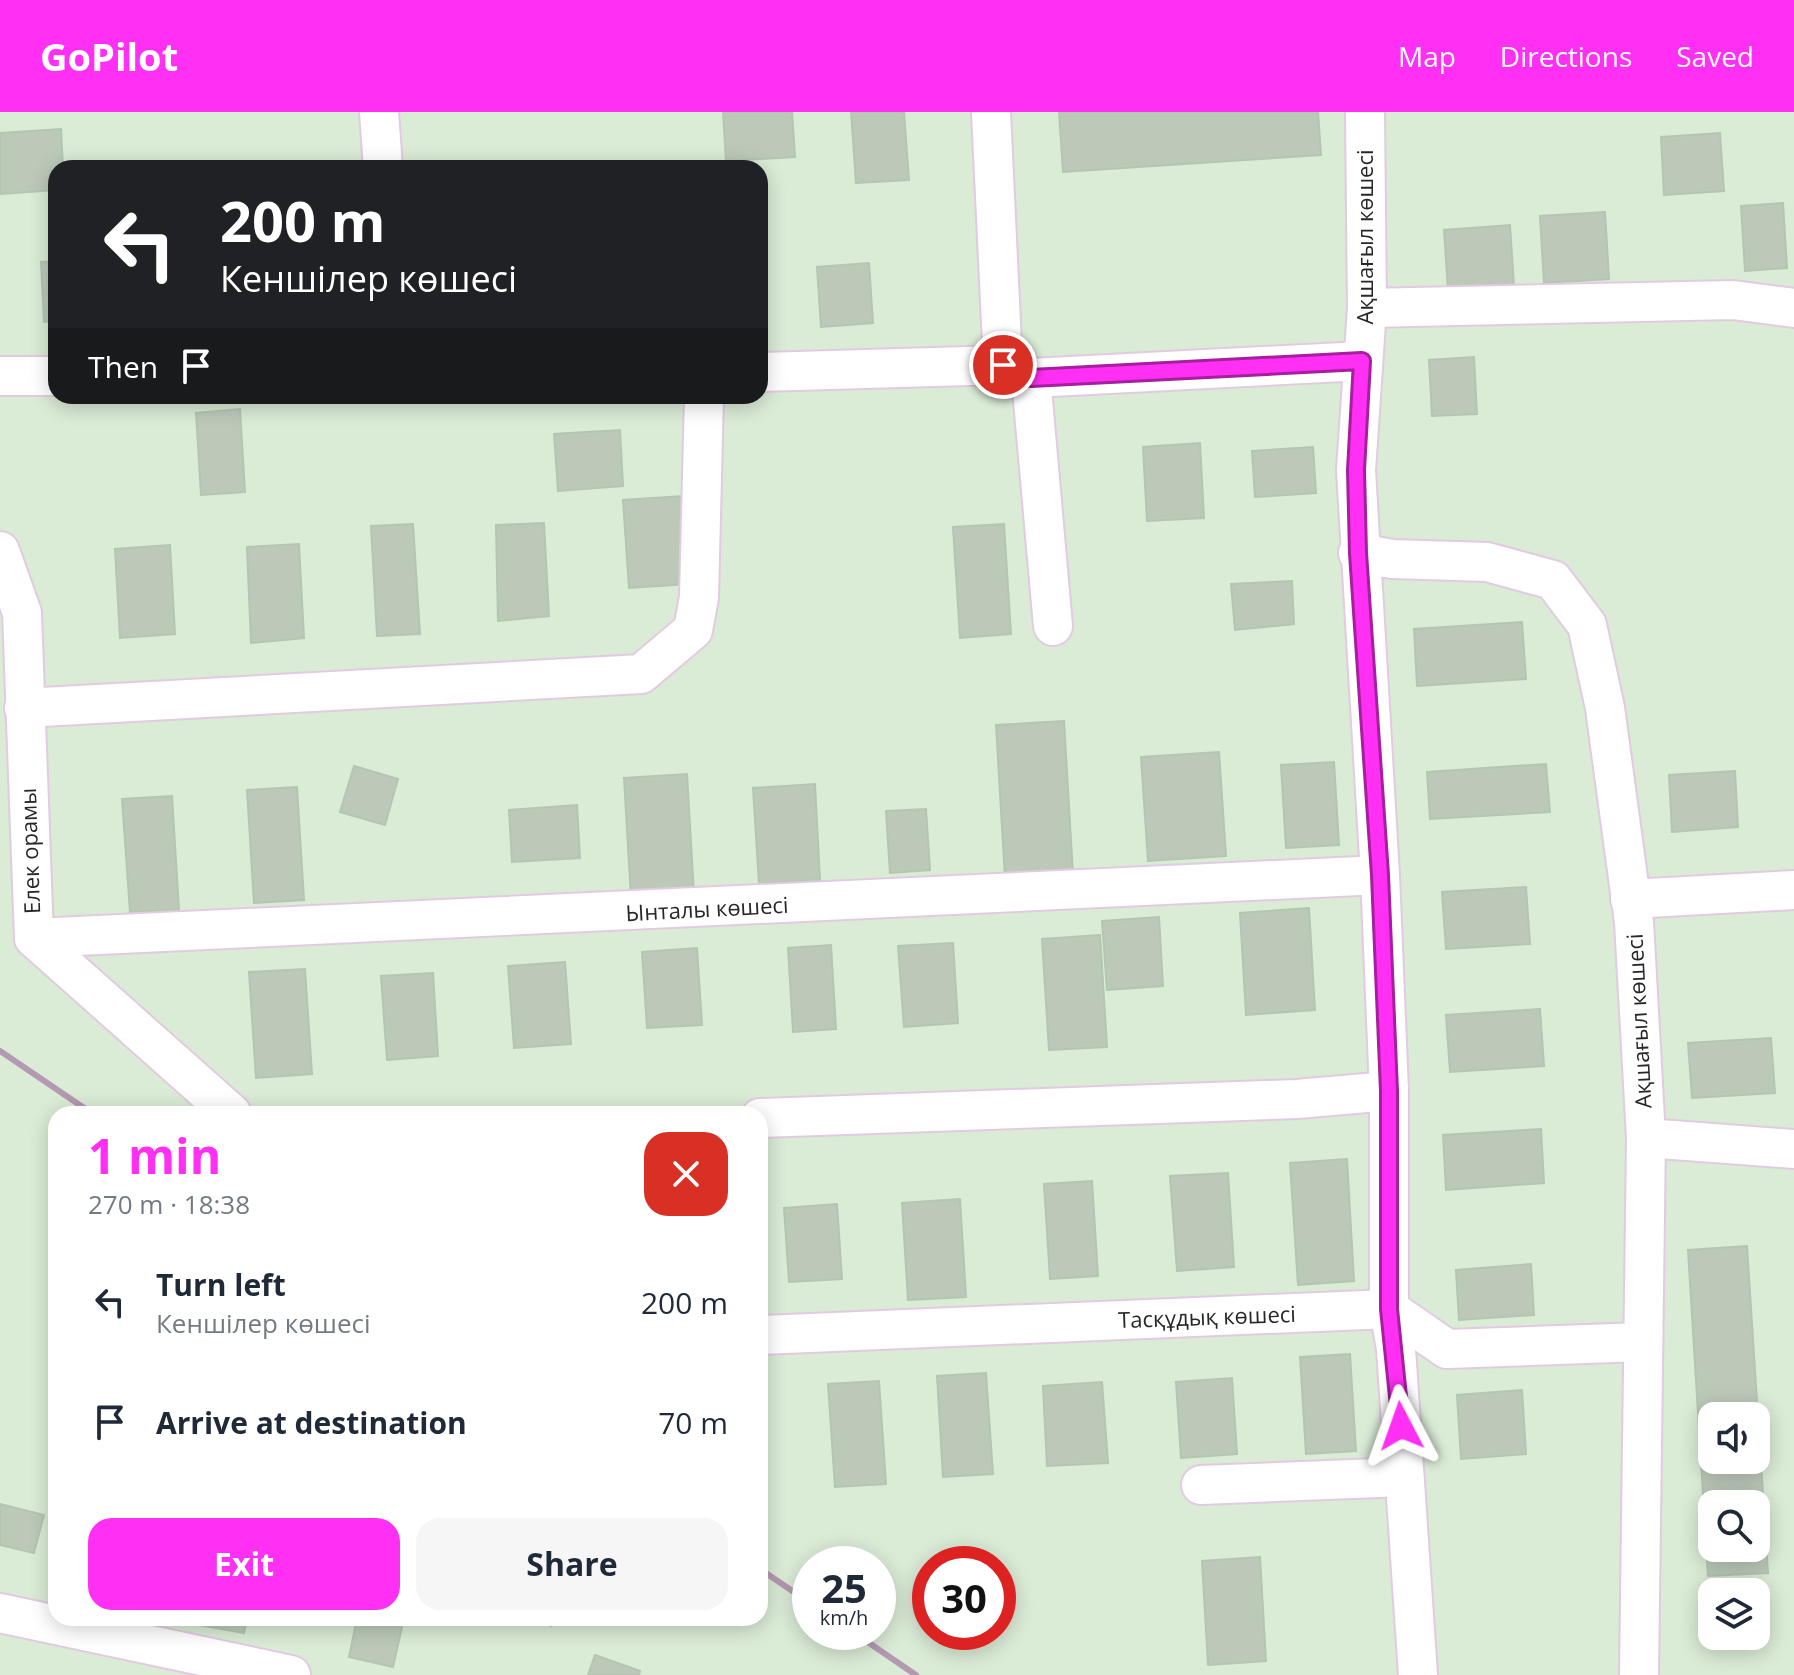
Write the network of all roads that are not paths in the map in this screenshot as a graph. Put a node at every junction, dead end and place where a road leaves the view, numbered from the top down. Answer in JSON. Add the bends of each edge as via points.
{"nodes":[{"id":1,"x":379,"y":112,"type":"edge"},
{"id":2,"x":991,"y":112,"type":"edge"},
{"id":3,"x":1365,"y":112,"type":"edge"},
{"id":4,"x":382,"y":160,"type":"edge"},
{"id":5,"x":1367,"y":308,"type":"junction"},
{"id":6,"x":1794,"y":308,"type":"edge"},
{"id":7,"x":1362,"y":361,"type":"junction"},
{"id":8,"x":768,"y":372,"type":"edge"},
{"id":9,"x":1017,"y":372,"type":"junction"},
{"id":10,"x":0,"y":376,"type":"edge"},
{"id":11,"x":48,"y":376,"type":"edge"},
{"id":12,"x":704,"y":404,"type":"edge"},
{"id":13,"x":0,"y":551,"type":"edge"},
{"id":14,"x":1358,"y":553,"type":"junction"},
{"id":15,"x":1053,"y":626,"type":"dead end"},
{"id":16,"x":24,"y":708,"type":"junction"},
{"id":17,"x":1380,"y":875,"type":"junction"},
{"id":18,"x":1794,"y":890,"type":"edge"},
{"id":19,"x":1630,"y":899,"type":"junction"},
{"id":20,"x":34,"y":938,"type":"junction"},
{"id":21,"x":1389,"y":1091,"type":"junction"},
{"id":22,"x":223,"y":1106,"type":"edge"},
{"id":23,"x":768,"y":1118,"type":"edge"},
{"id":24,"x":1646,"y":1138,"type":"junction"},
{"id":25,"x":1794,"y":1149,"type":"edge"},
{"id":26,"x":1389,"y":1309,"type":"junction"},
{"id":27,"x":768,"y":1335,"type":"edge"},
{"id":28,"x":1642,"y":1342,"type":"junction"},
{"id":29,"x":1404,"y":1477,"type":"junction"},
{"id":30,"x":1201,"y":1485,"type":"dead end"},
{"id":31,"x":0,"y":1613,"type":"edge"},
{"id":32,"x":48,"y":1623,"type":"edge"},
{"id":33,"x":61,"y":1626,"type":"edge"},
{"id":34,"x":291,"y":1675,"type":"edge"},
{"id":35,"x":1418,"y":1675,"type":"edge"},
{"id":36,"x":1639,"y":1675,"type":"edge"}],
"edges":[{"from":1,"to":4,"type":"street"},
{"from":2,"to":9,"type":"street"},
{"from":3,"to":5,"type":"street","name":"Ақшағыл көшесі"},
{"from":5,"to":6,"type":"street","via":[[1733,300]]},
{"from":5,"to":7,"type":"street","name":"Ақшағыл көшесі"},
{"from":7,"to":9,"type":"street"},
{"from":7,"to":14,"type":"street","name":"Ақшағыл көшесі"},
{"from":8,"to":9,"type":"street"},
{"from":9,"to":15,"type":"street"},
{"from":10,"to":11,"type":"street"},
{"from":12,"to":16,"type":"street","via":[[699,597],[693,630],[641,674]]},
{"from":13,"to":16,"type":"street","name":"Елек орамы","via":[[22,613]]},
{"from":14,"to":17,"type":"street","name":"Ақшағыл көшесі"},
{"from":14,"to":19,"type":"street","name":"Ақшағыл көшесі","via":[[1487,562],[1553,580],[1587,625],[1605,708]]},
{"from":16,"to":20,"type":"street","name":"Елек орамы"},
{"from":17,"to":20,"type":"street","name":"Ынталы көшесі"},
{"from":17,"to":21,"type":"street","name":"Ақшағыл көшесі"},
{"from":18,"to":19,"type":"street"},
{"from":19,"to":24,"type":"street","name":"Ақшағыл көшесі"},
{"from":20,"to":22,"type":"street","name":"Елек орамы"},
{"from":21,"to":23,"type":"street","via":[[1297,1099]]},
{"from":21,"to":26,"type":"street","name":"Ақшағыл көшесі"},
{"from":24,"to":25,"type":"street"},
{"from":24,"to":28,"type":"street","name":"Ақшағыл көшесі"},
{"from":26,"to":27,"type":"street","name":"Тасқұдық көшесі"},
{"from":26,"to":28,"type":"street","via":[[1447,1349]]},
{"from":26,"to":29,"type":"street","name":"Ақшағыл көшесі"},
{"from":28,"to":36,"type":"street","name":"Ақшағыл көшесі"},
{"from":29,"to":30,"type":"street"},
{"from":29,"to":35,"type":"street","name":"Ақшағыл көшесі"},
{"from":31,"to":32,"type":"street"},
{"from":33,"to":34,"type":"street"}]}
